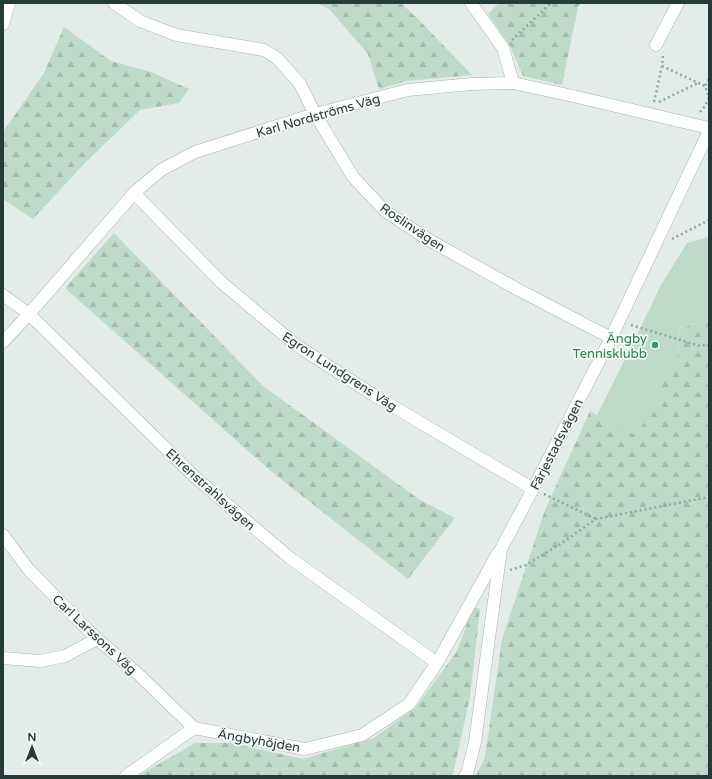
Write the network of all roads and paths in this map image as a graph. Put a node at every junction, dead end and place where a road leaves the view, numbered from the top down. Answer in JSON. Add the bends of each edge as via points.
{"nodes":[{"id":1,"x":9,"y":3,"type":"edge"},
{"id":2,"x":114,"y":3,"type":"edge"},
{"id":3,"x":471,"y":3,"type":"edge"},
{"id":4,"x":551,"y":3,"type":"edge"},
{"id":5,"x":678,"y":3,"type":"edge"},
{"id":6,"x":3,"y":24,"type":"edge"},
{"id":7,"x":503,"y":48,"type":"junction"},
{"id":8,"x":660,"y":48,"type":"joint"},
{"id":9,"x":662,"y":66,"type":"junction"},
{"id":10,"x":513,"y":83,"type":"junction"},
{"id":11,"x":698,"y":83,"type":"junction"},
{"id":12,"x":705,"y":86,"type":"dead end"},
{"id":13,"x":315,"y":114,"type":"junction"},
{"id":14,"x":709,"y":130,"type":"edge"},
{"id":15,"x":134,"y":193,"type":"junction"},
{"id":16,"x":709,"y":220,"type":"edge"},
{"id":17,"x":662,"y":232,"type":"junction"},
{"id":18,"x":3,"y":295,"type":"edge"},
{"id":19,"x":29,"y":314,"type":"junction"},
{"id":20,"x":619,"y":321,"type":"junction"},
{"id":21,"x":611,"y":338,"type":"junction"},
{"id":22,"x":3,"y":342,"type":"edge"},
{"id":23,"x":709,"y":344,"type":"edge"},
{"id":24,"x":533,"y":489,"type":"junction"},
{"id":25,"x":709,"y":497,"type":"edge"},
{"id":26,"x":596,"y":519,"type":"junction"},
{"id":27,"x":3,"y":535,"type":"edge"},
{"id":28,"x":501,"y":548,"type":"junction"},
{"id":29,"x":498,"y":574,"type":"junction"},
{"id":30,"x":97,"y":639,"type":"junction"},
{"id":31,"x":3,"y":658,"type":"edge"},
{"id":32,"x":437,"y":663,"type":"junction"},
{"id":33,"x":194,"y":728,"type":"junction"},
{"id":34,"x":126,"y":776,"type":"edge"},
{"id":35,"x":465,"y":776,"type":"edge"}],
"edges":[{"from":1,"to":6,"type":"street"},
{"from":2,"to":13,"type":"street","name":"Roslinvägen","via":[[140,21],[176,35],[264,50],[278,58],[300,84]]},
{"from":3,"to":7,"type":"street"},
{"from":4,"to":7,"type":"path"},
{"from":5,"to":8,"type":"street"},
{"from":7,"to":10,"type":"street"},
{"from":8,"to":9,"type":"path"},
{"from":9,"to":11,"type":"path"},
{"from":9,"to":11,"type":"path","via":[[654,105]]},
{"from":10,"to":13,"type":"street","name":"Karl Nordströms Väg","via":[[408,90]]},
{"from":10,"to":14,"type":"street","name":"Karl Nordströms Väg"},
{"from":11,"to":12,"type":"path"},
{"from":13,"to":15,"type":"street","name":"Karl Nordströms Väg","via":[[195,152],[161,170]]},
{"from":13,"to":21,"type":"street","name":"Roslinvägen","via":[[353,177],[385,211],[429,240]]},
{"from":14,"to":17,"type":"street","name":"Färjestadsvägen"},
{"from":15,"to":19,"type":"street","name":"Karl Nordströms Väg"},
{"from":15,"to":24,"type":"street","name":"Egron Lundgrens Väg","via":[[221,282],[296,345],[372,394]]},
{"from":16,"to":17,"type":"path","via":[[673,239]]},
{"from":17,"to":20,"type":"street","name":"Färjestadsvägen"},
{"from":18,"to":19,"type":"street","name":"Ehrenstrahlsvägen"},
{"from":19,"to":22,"type":"street","name":"Karl Nordströms Väg"},
{"from":19,"to":32,"type":"street","name":"Ehrenstrahlsvägen","via":[[195,477],[284,553]]},
{"from":20,"to":21,"type":"street","name":"Färjestadsvägen"},
{"from":20,"to":23,"type":"path","via":[[700,346]]},
{"from":21,"to":24,"type":"street","name":"Färjestadsvägen"},
{"from":24,"to":26,"type":"path"},
{"from":24,"to":28,"type":"street","name":"Färjestadsvägen"},
{"from":25,"to":26,"type":"path"},
{"from":26,"to":29,"type":"path","via":[[526,565]]},
{"from":27,"to":30,"type":"street","name":"Carl Larssons Väg","via":[[29,570]]},
{"from":28,"to":29,"type":"street","name":"Färjestadsvägen"},
{"from":28,"to":32,"type":"street","name":"Ängbyhöjden"},
{"from":29,"to":35,"type":"street","name":"Färjestadsvägen","via":[[475,742]]},
{"from":30,"to":31,"type":"street","via":[[65,656],[40,661]]},
{"from":30,"to":33,"type":"street","name":"Carl Larssons Väg","via":[[136,672]]},
{"from":32,"to":33,"type":"street","name":"Ängbyhöjden","via":[[409,704],[362,735],[305,749]]},
{"from":33,"to":34,"type":"street"}]}
